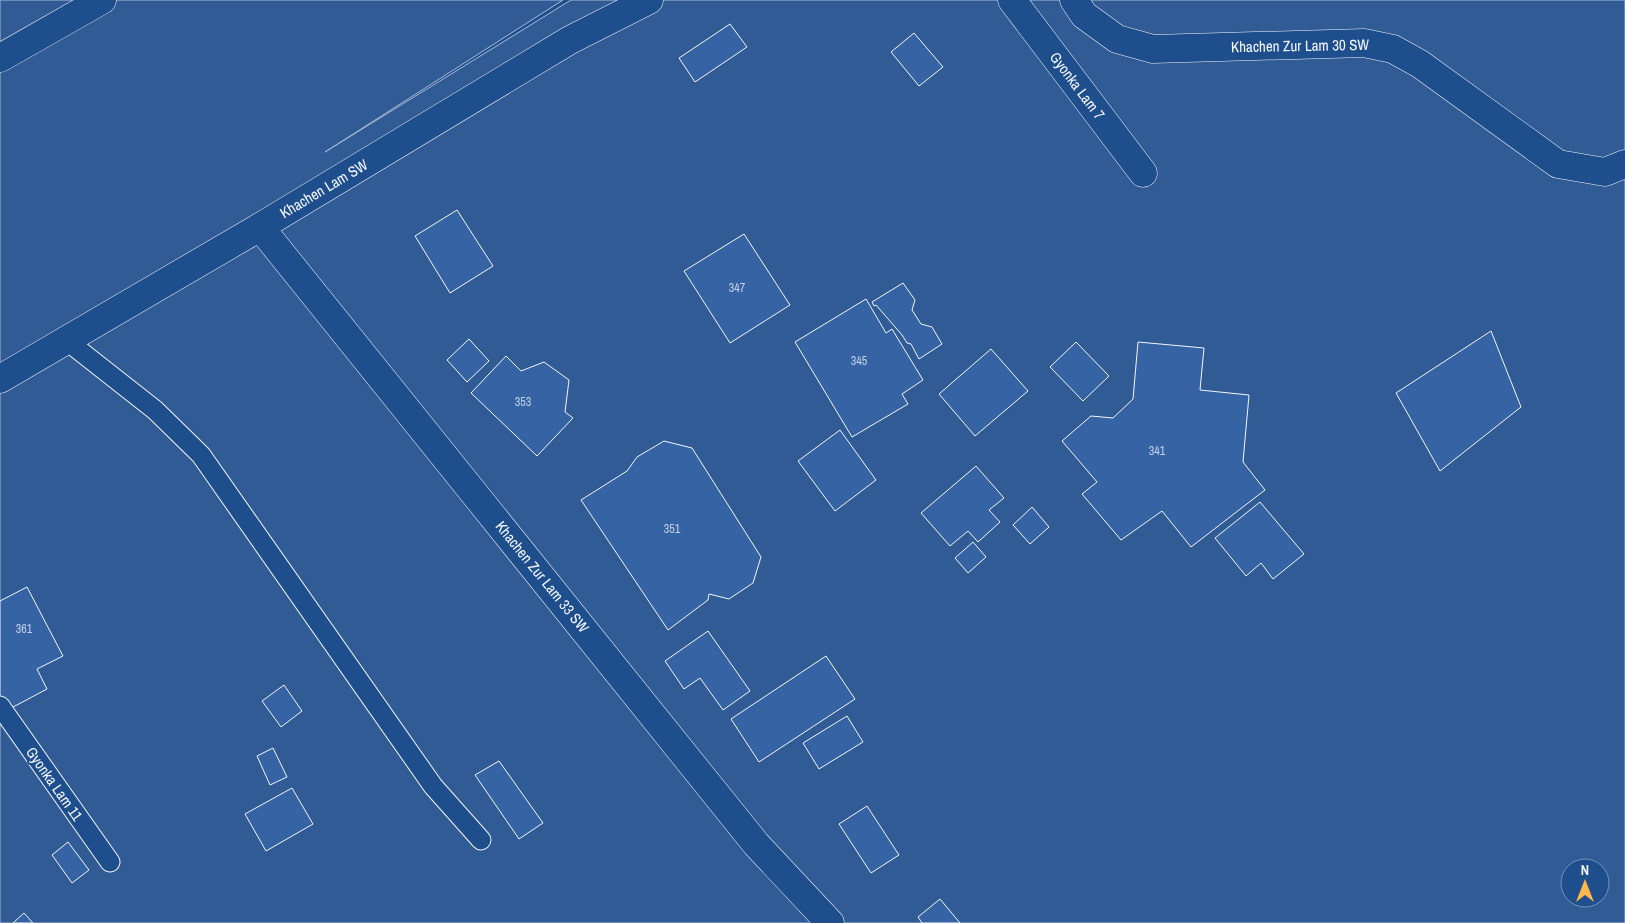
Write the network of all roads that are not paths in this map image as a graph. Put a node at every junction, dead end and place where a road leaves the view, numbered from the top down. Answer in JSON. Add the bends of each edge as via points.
{"nodes":[{"id":1,"x":102,"y":0,"type":"edge"},
{"id":2,"x":648,"y":0,"type":"edge"},
{"id":3,"x":1012,"y":0,"type":"edge"},
{"id":4,"x":1074,"y":0,"type":"edge"},
{"id":5,"x":0,"y":58,"type":"edge"},
{"id":6,"x":1625,"y":164,"type":"edge"},
{"id":7,"x":1143,"y":173,"type":"dead end"},
{"id":8,"x":260,"y":227,"type":"junction"},
{"id":9,"x":66,"y":340,"type":"junction"},
{"id":10,"x":0,"y":379,"type":"edge"},
{"id":11,"x":0,"y":706,"type":"edge"},
{"id":12,"x":482,"y":840,"type":"dead end"},
{"id":13,"x":110,"y":862,"type":"dead end"},
{"id":14,"x":830,"y":923,"type":"edge"}],
"edges":[{"from":1,"to":5,"type":"street"},
{"from":2,"to":8,"type":"street","name":"Khachen Lam SW","via":[[570,40]]},
{"from":3,"to":7,"type":"street","name":"Gyonka Lam 7"},
{"from":4,"to":6,"type":"street","name":"Khachen Zur Lam 30 SW","via":[[1084,15],[1116,39],[1153,49],[1364,43],[1393,49],[1420,64],[1558,164],[1605,172]]},
{"from":8,"to":9,"type":"street","name":"Khachen Lam SW"},
{"from":8,"to":14,"type":"street","name":"Khachen Zur Lam 33 SW","via":[[756,844]]},
{"from":9,"to":10,"type":"street","name":"Khachen Lam SW"},
{"from":9,"to":12,"type":"lane","via":[[155,410],[201,455],[433,786]]},
{"from":11,"to":13,"type":"lane","name":"Gyonka Lam 11"}]}
